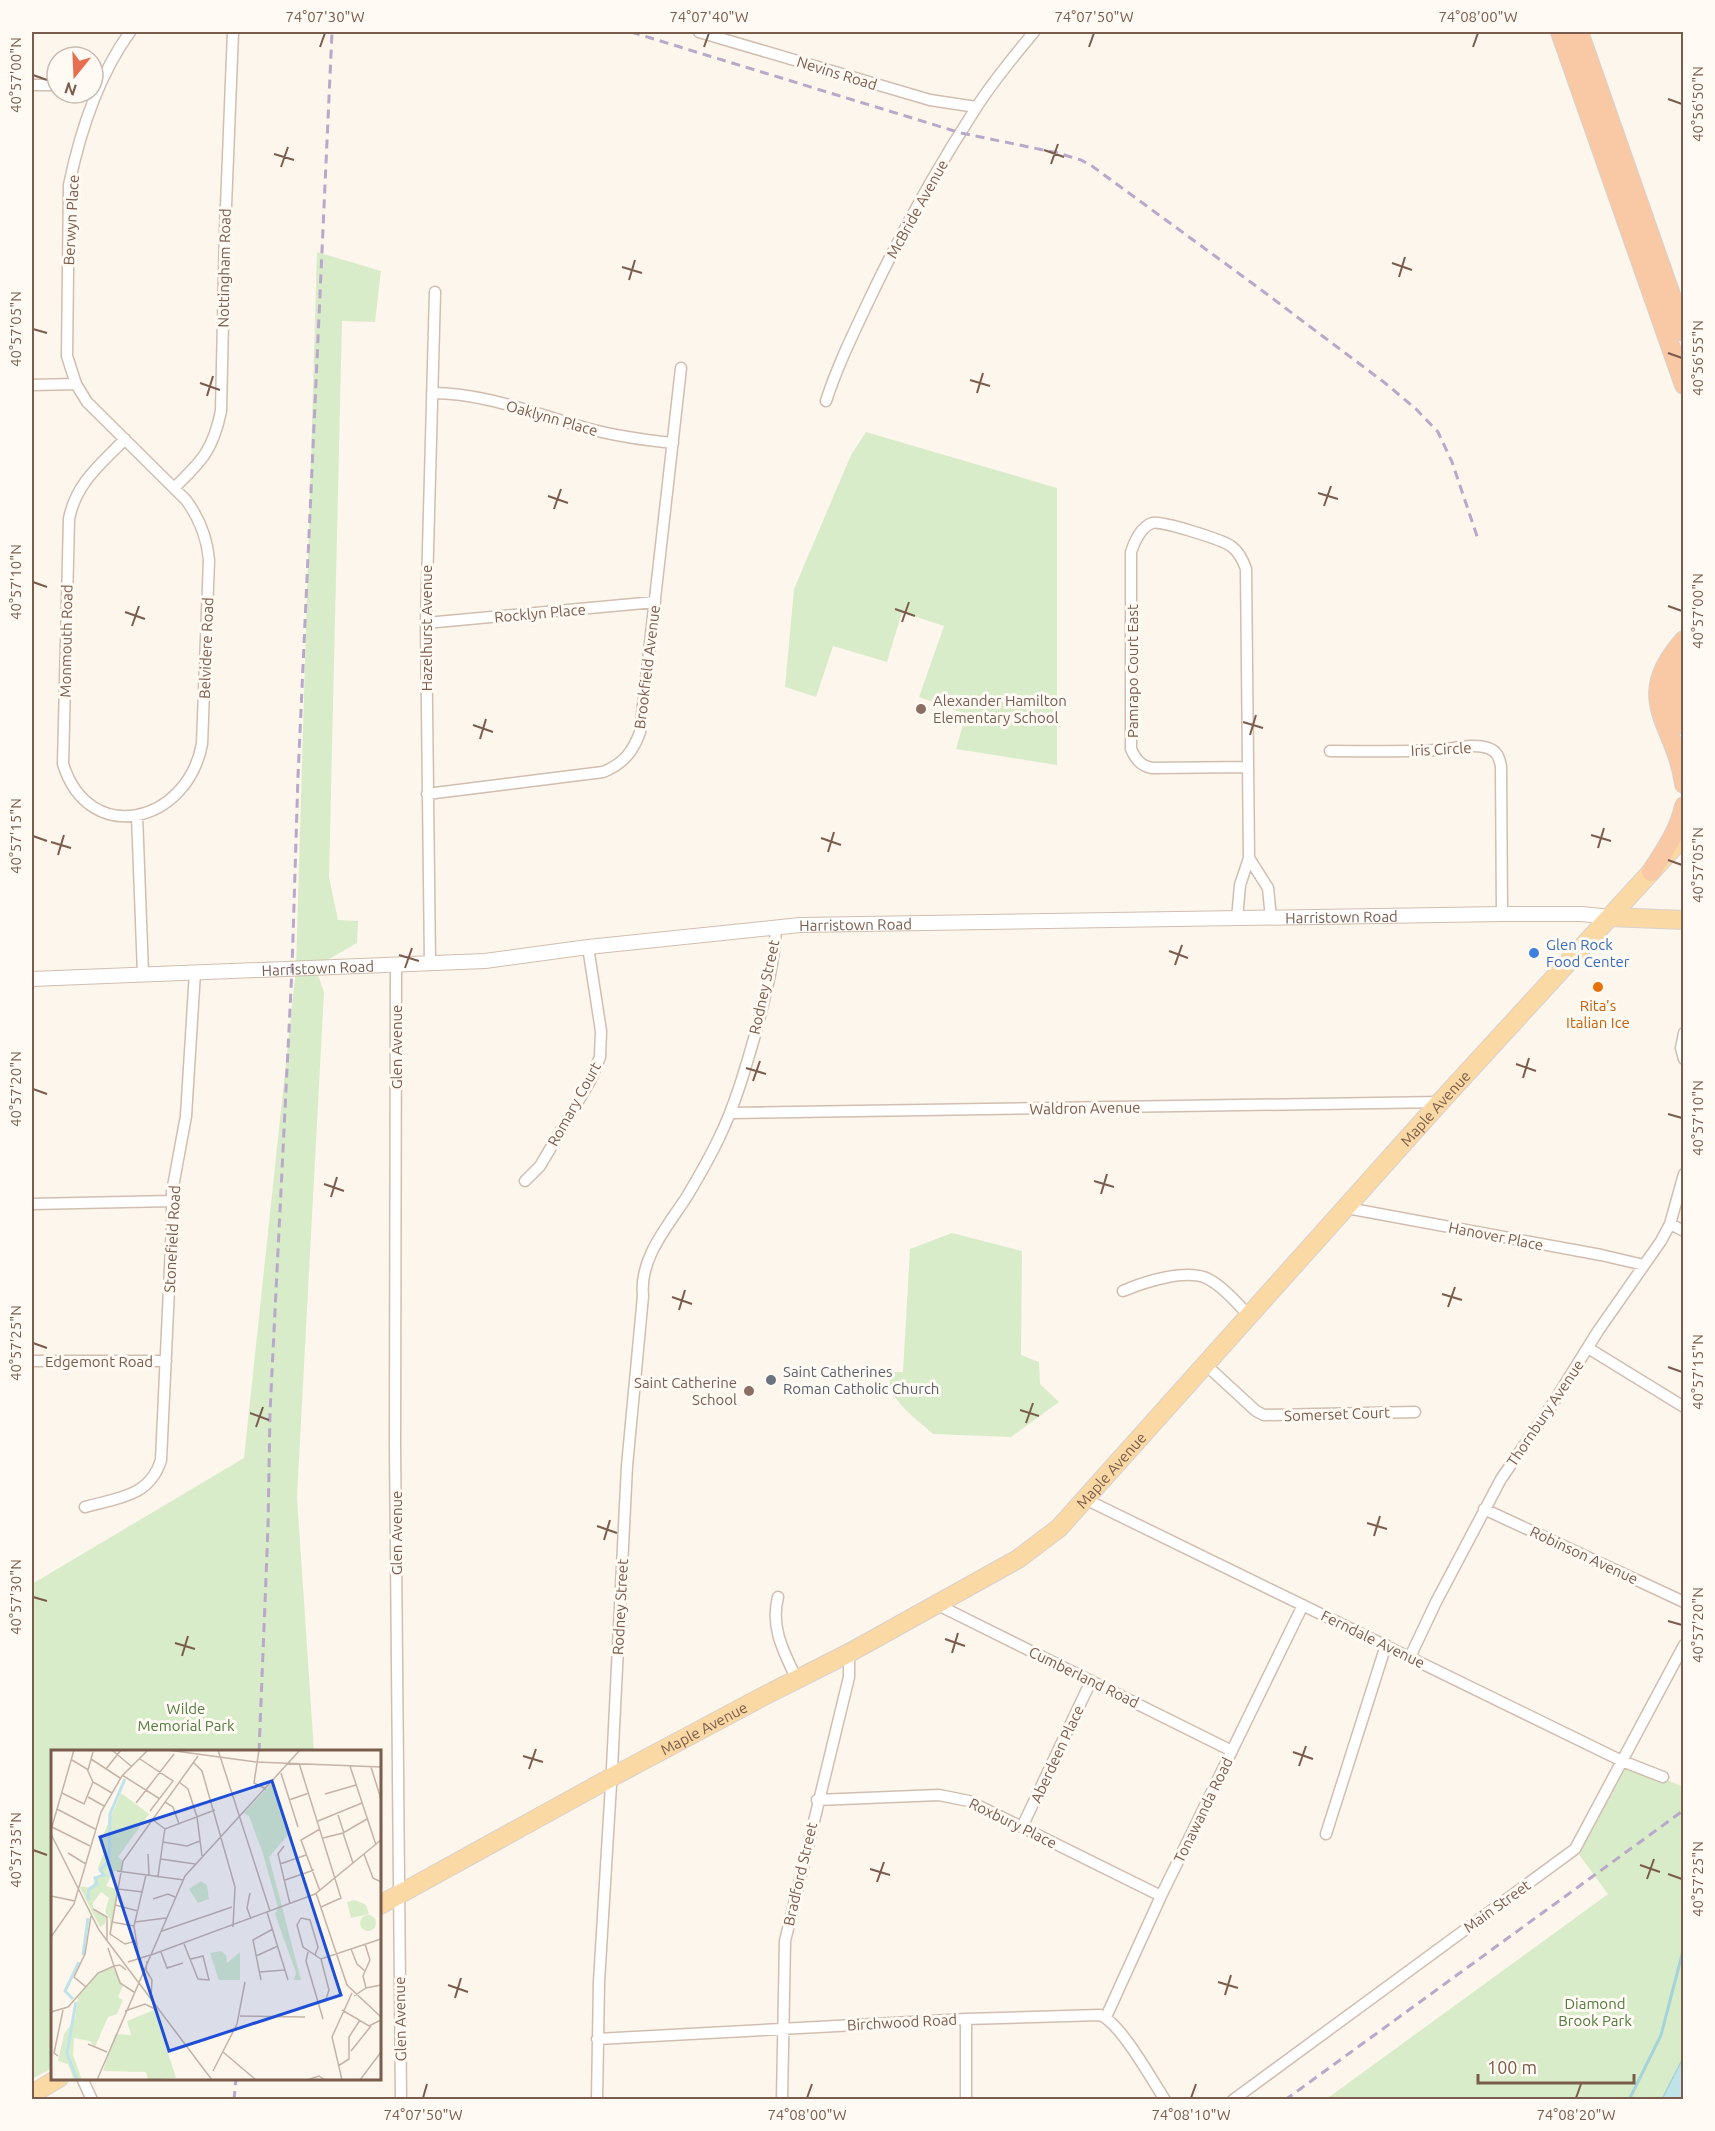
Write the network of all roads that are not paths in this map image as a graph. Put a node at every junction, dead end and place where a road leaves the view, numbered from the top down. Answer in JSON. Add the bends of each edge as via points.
{"nodes":[{"id":1,"x":130,"y":32,"type":"edge"},
{"id":2,"x":233,"y":32,"type":"edge"},
{"id":3,"x":699,"y":32,"type":"edge"},
{"id":4,"x":1034,"y":32,"type":"edge"},
{"id":5,"x":1560,"y":32,"type":"edge"},
{"id":6,"x":1579,"y":32,"type":"edge"},
{"id":7,"x":105,"y":72,"type":"edge"},
{"id":8,"x":88,"y":105,"type":"edge"},
{"id":9,"x":976,"y":107,"type":"junction"},
{"id":10,"x":1668,"y":288,"type":"junction"},
{"id":11,"x":435,"y":292,"type":"dead end"},
{"id":12,"x":1683,"y":324,"type":"edge"},
{"id":13,"x":1683,"y":332,"type":"edge"},
{"id":14,"x":681,"y":368,"type":"dead end"},
{"id":15,"x":76,"y":384,"type":"junction"},
{"id":16,"x":1683,"y":384,"type":"edge"},
{"id":17,"x":32,"y":385,"type":"edge"},
{"id":18,"x":432,"y":393,"type":"junction"},
{"id":19,"x":826,"y":401,"type":"dead end"},
{"id":20,"x":125,"y":439,"type":"junction"},
{"id":21,"x":673,"y":443,"type":"junction"},
{"id":22,"x":174,"y":488,"type":"junction"},
{"id":23,"x":655,"y":602,"type":"junction"},
{"id":24,"x":426,"y":623,"type":"junction"},
{"id":25,"x":1683,"y":640,"type":"edge"},
{"id":26,"x":1683,"y":666,"type":"edge"},
{"id":27,"x":1683,"y":725,"type":"edge"},
{"id":28,"x":1330,"y":751,"type":"dead end"},
{"id":29,"x":1248,"y":767,"type":"junction"},
{"id":30,"x":1683,"y":784,"type":"edge"},
{"id":31,"x":427,"y":794,"type":"junction"},
{"id":32,"x":1683,"y":806,"type":"edge"},
{"id":33,"x":137,"y":815,"type":"junction"},
{"id":34,"x":1683,"y":836,"type":"edge"},
{"id":35,"x":1249,"y":858,"type":"junction"},
{"id":36,"x":1651,"y":872,"type":"junction"},
{"id":37,"x":1502,"y":914,"type":"junction"},
{"id":38,"x":1610,"y":917,"type":"junction"},
{"id":39,"x":1271,"y":918,"type":"junction"},
{"id":40,"x":1237,"y":919,"type":"junction"},
{"id":41,"x":1683,"y":920,"type":"edge"},
{"id":42,"x":776,"y":927,"type":"junction"},
{"id":43,"x":588,"y":947,"type":"junction"},
{"id":44,"x":430,"y":964,"type":"junction"},
{"id":45,"x":396,"y":966,"type":"junction"},
{"id":46,"x":195,"y":972,"type":"junction"},
{"id":47,"x":143,"y":974,"type":"junction"},
{"id":48,"x":32,"y":979,"type":"edge"},
{"id":49,"x":1683,"y":1033,"type":"edge"},
{"id":50,"x":1683,"y":1059,"type":"edge"},
{"id":51,"x":1440,"y":1102,"type":"junction"},
{"id":52,"x":730,"y":1113,"type":"junction"},
{"id":53,"x":1683,"y":1174,"type":"edge"},
{"id":54,"x":525,"y":1181,"type":"dead end"},
{"id":55,"x":171,"y":1201,"type":"junction"},
{"id":56,"x":32,"y":1204,"type":"edge"},
{"id":57,"x":1347,"y":1208,"type":"junction"},
{"id":58,"x":1670,"y":1224,"type":"junction"},
{"id":59,"x":1683,"y":1231,"type":"edge"},
{"id":60,"x":1644,"y":1265,"type":"junction"},
{"id":61,"x":1123,"y":1291,"type":"dead end"},
{"id":62,"x":1249,"y":1316,"type":"junction"},
{"id":63,"x":1588,"y":1347,"type":"junction"},
{"id":64,"x":32,"y":1361,"type":"edge"},
{"id":65,"x":166,"y":1361,"type":"junction"},
{"id":66,"x":1206,"y":1365,"type":"junction"},
{"id":67,"x":1683,"y":1407,"type":"edge"},
{"id":68,"x":1415,"y":1412,"type":"dead end"},
{"id":69,"x":1085,"y":1498,"type":"junction"},
{"id":70,"x":85,"y":1507,"type":"dead end"},
{"id":71,"x":1484,"y":1509,"type":"junction"},
{"id":72,"x":778,"y":1597,"type":"dead end"},
{"id":73,"x":1683,"y":1602,"type":"edge"},
{"id":74,"x":936,"y":1604,"type":"junction"},
{"id":75,"x":1303,"y":1605,"type":"junction"},
{"id":76,"x":1386,"y":1645,"type":"junction"},
{"id":77,"x":1683,"y":1645,"type":"edge"},
{"id":78,"x":849,"y":1653,"type":"junction"},
{"id":79,"x":1410,"y":1657,"type":"junction"},
{"id":80,"x":797,"y":1680,"type":"junction"},
{"id":81,"x":1091,"y":1681,"type":"junction"},
{"id":82,"x":1232,"y":1751,"type":"junction"},
{"id":83,"x":1622,"y":1761,"type":"junction"},
{"id":84,"x":612,"y":1777,"type":"junction"},
{"id":85,"x":1663,"y":1777,"type":"dead end"},
{"id":86,"x":817,"y":1800,"type":"junction"},
{"id":87,"x":1022,"y":1827,"type":"junction"},
{"id":88,"x":1326,"y":1834,"type":"dead end"},
{"id":89,"x":399,"y":1894,"type":"junction"},
{"id":90,"x":1161,"y":1896,"type":"junction"},
{"id":91,"x":381,"y":1904,"type":"edge"},
{"id":92,"x":1106,"y":2017,"type":"junction"},
{"id":93,"x":966,"y":2019,"type":"junction"},
{"id":94,"x":782,"y":2029,"type":"junction"},
{"id":95,"x":597,"y":2039,"type":"junction"},
{"id":96,"x":57,"y":2080,"type":"edge"},
{"id":97,"x":82,"y":2080,"type":"edge"},
{"id":98,"x":32,"y":2094,"type":"edge"},
{"id":99,"x":92,"y":2100,"type":"edge"},
{"id":100,"x":401,"y":2100,"type":"edge"},
{"id":101,"x":597,"y":2100,"type":"edge"},
{"id":102,"x":782,"y":2100,"type":"edge"},
{"id":103,"x":966,"y":2100,"type":"edge"},
{"id":104,"x":1165,"y":2100,"type":"edge"},
{"id":105,"x":1233,"y":2100,"type":"edge"}],
"edges":[{"from":1,"to":7,"type":"street","name":"Berwyn Place"},
{"from":2,"to":22,"type":"street","name":"Nottingham Road","via":[[221,411],[209,449]]},
{"from":3,"to":9,"type":"street","name":"Nevins Road","via":[[930,100]]},
{"from":4,"to":9,"type":"street","name":"McBride Avenue"},
{"from":5,"to":16,"type":"highway"},
{"from":6,"to":10,"type":"highway"},
{"from":8,"to":15,"type":"street","name":"Berwyn Place","via":[[69,193],[68,356]]},
{"from":9,"to":19,"type":"street","name":"McBride Avenue","via":[[896,245],[844,352]]},
{"from":10,"to":12,"type":"highway"},
{"from":10,"to":13,"type":"highway"},
{"from":11,"to":18,"type":"street","name":"Hazelhurst Avenue"},
{"from":14,"to":21,"type":"street","name":"Brookfield Avenue"},
{"from":15,"to":17,"type":"street"},
{"from":15,"to":20,"type":"street","name":"Belvidere Road","via":[[87,402]]},
{"from":18,"to":21,"type":"street","name":"Oaklynn Place","via":[[492,401],[612,435]]},
{"from":18,"to":24,"type":"street","name":"Hazelhurst Avenue"},
{"from":20,"to":22,"type":"street","name":"Belvidere Road"},
{"from":20,"to":33,"type":"street","name":"Monmouth Road","via":[[84,482],[69,519],[63,764],[73,787],[90,804],[115,815]]},
{"from":21,"to":23,"type":"street","name":"Brookfield Avenue"},
{"from":22,"to":33,"type":"street","name":"Belvidere Road","via":[[196,514],[208,545],[202,744],[194,772],[178,795]]},
{"from":23,"to":24,"type":"street","name":"Rocklyn Place"},
{"from":23,"to":31,"type":"street","name":"Brookfield Avenue","via":[[640,732],[623,761],[603,772]]},
{"from":24,"to":31,"type":"street","name":"Hazelhurst Avenue"},
{"from":25,"to":30,"type":"highway","via":[[1666,662],[1658,690],[1658,706]]},
{"from":26,"to":27,"type":"highway","via":[[1674,703]]},
{"from":28,"to":37,"type":"street","name":"Iris Circle","via":[[1477,746],[1495,752],[1501,766]]},
{"from":29,"to":29,"type":"street","name":"Pamrapo Court East","via":[[1152,768],[1139,763],[1131,749],[1131,552],[1149,524],[1163,523],[1227,543],[1243,560]]},
{"from":29,"to":35,"type":"street"},
{"from":31,"to":44,"type":"street","name":"Hazelhurst Avenue"},
{"from":32,"to":36,"type":"highway","via":[[1674,834]]},
{"from":33,"to":47,"type":"street"},
{"from":34,"to":36,"type":"main road","name":"Maple Avenue"},
{"from":35,"to":39,"type":"street","via":[[1268,888]]},
{"from":35,"to":40,"type":"street","via":[[1240,885]]},
{"from":36,"to":38,"type":"main road","name":"Maple Avenue"},
{"from":37,"to":38,"type":"street","name":"Harristown Road"},
{"from":37,"to":39,"type":"street","name":"Harristown Road"},
{"from":38,"to":41,"type":"main road","name":"Harristown Road"},
{"from":38,"to":51,"type":"main road","name":"Maple Avenue"},
{"from":39,"to":40,"type":"street","name":"Harristown Road"},
{"from":40,"to":42,"type":"street","name":"Harristown Road"},
{"from":42,"to":43,"type":"street","name":"Harristown Road"},
{"from":42,"to":52,"type":"street","name":"Rodney Street","via":[[763,1004]]},
{"from":43,"to":44,"type":"street","name":"Harristown Road","via":[[496,960]]},
{"from":43,"to":54,"type":"street","name":"Romary Court","via":[[601,1031],[600,1057],[540,1166]]},
{"from":44,"to":45,"type":"street","name":"Harristown Road"},
{"from":45,"to":46,"type":"street","name":"Harristown Road"},
{"from":45,"to":89,"type":"street","name":"Glen Avenue"},
{"from":46,"to":47,"type":"street","name":"Harristown Road"},
{"from":46,"to":55,"type":"street","name":"Stonefield Road","via":[[186,1116]]},
{"from":47,"to":48,"type":"street","name":"Harristown Road"},
{"from":49,"to":50,"type":"street"},
{"from":51,"to":52,"type":"street","name":"Waldron Avenue"},
{"from":51,"to":57,"type":"main road","name":"Maple Avenue"},
{"from":52,"to":84,"type":"street","name":"Rodney Street","via":[[702,1172],[650,1255],[642,1285],[627,1466]]},
{"from":53,"to":58,"type":"street","name":"Thornbury Avenue"},
{"from":55,"to":56,"type":"street"},
{"from":55,"to":65,"type":"street","name":"Stonefield Road"},
{"from":57,"to":60,"type":"street","name":"Hanover Place"},
{"from":57,"to":62,"type":"main road","name":"Maple Avenue"},
{"from":58,"to":59,"type":"street"},
{"from":58,"to":60,"type":"street","name":"Thornbury Avenue"},
{"from":60,"to":63,"type":"street","name":"Thornbury Avenue"},
{"from":61,"to":62,"type":"street","via":[[1143,1282],[1178,1276],[1203,1277]]},
{"from":62,"to":66,"type":"main road","name":"Maple Avenue"},
{"from":63,"to":67,"type":"street"},
{"from":63,"to":71,"type":"street","name":"Thornbury Avenue"},
{"from":64,"to":65,"type":"street","name":"Edgemont Road"},
{"from":65,"to":70,"type":"street","name":"Stonefield Road","via":[[158,1470],[137,1492]]},
{"from":66,"to":68,"type":"street","name":"Somerset Court","via":[[1264,1415]]},
{"from":66,"to":69,"type":"main road","name":"Maple Avenue"},
{"from":69,"to":74,"type":"main road","name":"Maple Avenue","via":[[1040,1543]]},
{"from":69,"to":75,"type":"street","name":"Ferndale Avenue"},
{"from":71,"to":73,"type":"street","name":"Robinson Avenue"},
{"from":71,"to":79,"type":"street","name":"Thornbury Avenue"},
{"from":72,"to":80,"type":"street","via":[[775,1606],[779,1644]]},
{"from":74,"to":78,"type":"main road","name":"Maple Avenue"},
{"from":74,"to":81,"type":"street","name":"Cumberland Road"},
{"from":75,"to":76,"type":"street","name":"Ferndale Avenue"},
{"from":75,"to":82,"type":"street","name":"Tonawanda Road"},
{"from":76,"to":79,"type":"street","name":"Ferndale Avenue"},
{"from":76,"to":88,"type":"street"},
{"from":77,"to":83,"type":"street","name":"Main Street"},
{"from":78,"to":80,"type":"main road","name":"Maple Avenue"},
{"from":78,"to":86,"type":"street","name":"Bradford Street","via":[[849,1677]]},
{"from":79,"to":83,"type":"street","name":"Ferndale Avenue"},
{"from":80,"to":84,"type":"main road","name":"Maple Avenue"},
{"from":81,"to":82,"type":"street","name":"Cumberland Road"},
{"from":81,"to":87,"type":"street","name":"Aberdeen Place"},
{"from":82,"to":90,"type":"street","name":"Tonawanda Road"},
{"from":83,"to":85,"type":"street","name":"Ferndale Avenue"},
{"from":83,"to":105,"type":"street","name":"Main Street","via":[[1575,1849]]},
{"from":84,"to":89,"type":"main road","name":"Maple Avenue"},
{"from":84,"to":95,"type":"street","name":"Rodney Street"},
{"from":86,"to":87,"type":"street","name":"Roxbury Place","via":[[939,1795],[969,1801]]},
{"from":86,"to":94,"type":"street","name":"Bradford Street","via":[[784,1941]]},
{"from":87,"to":90,"type":"street","name":"Roxbury Place"},
{"from":89,"to":91,"type":"main road","name":"Maple Avenue"},
{"from":89,"to":100,"type":"street","name":"Glen Avenue"},
{"from":90,"to":92,"type":"street","name":"Tonawanda Road"},
{"from":92,"to":93,"type":"street","name":"Birchwood Road","via":[[1091,2014]]},
{"from":92,"to":104,"type":"street"},
{"from":93,"to":94,"type":"street","name":"Birchwood Road"},
{"from":93,"to":103,"type":"street"},
{"from":94,"to":95,"type":"street","name":"Birchwood Road"},
{"from":94,"to":102,"type":"street","name":"Bradford Street"},
{"from":95,"to":101,"type":"street","name":"Rodney Street"},
{"from":96,"to":98,"type":"main road"},
{"from":97,"to":99,"type":"street"}]}
